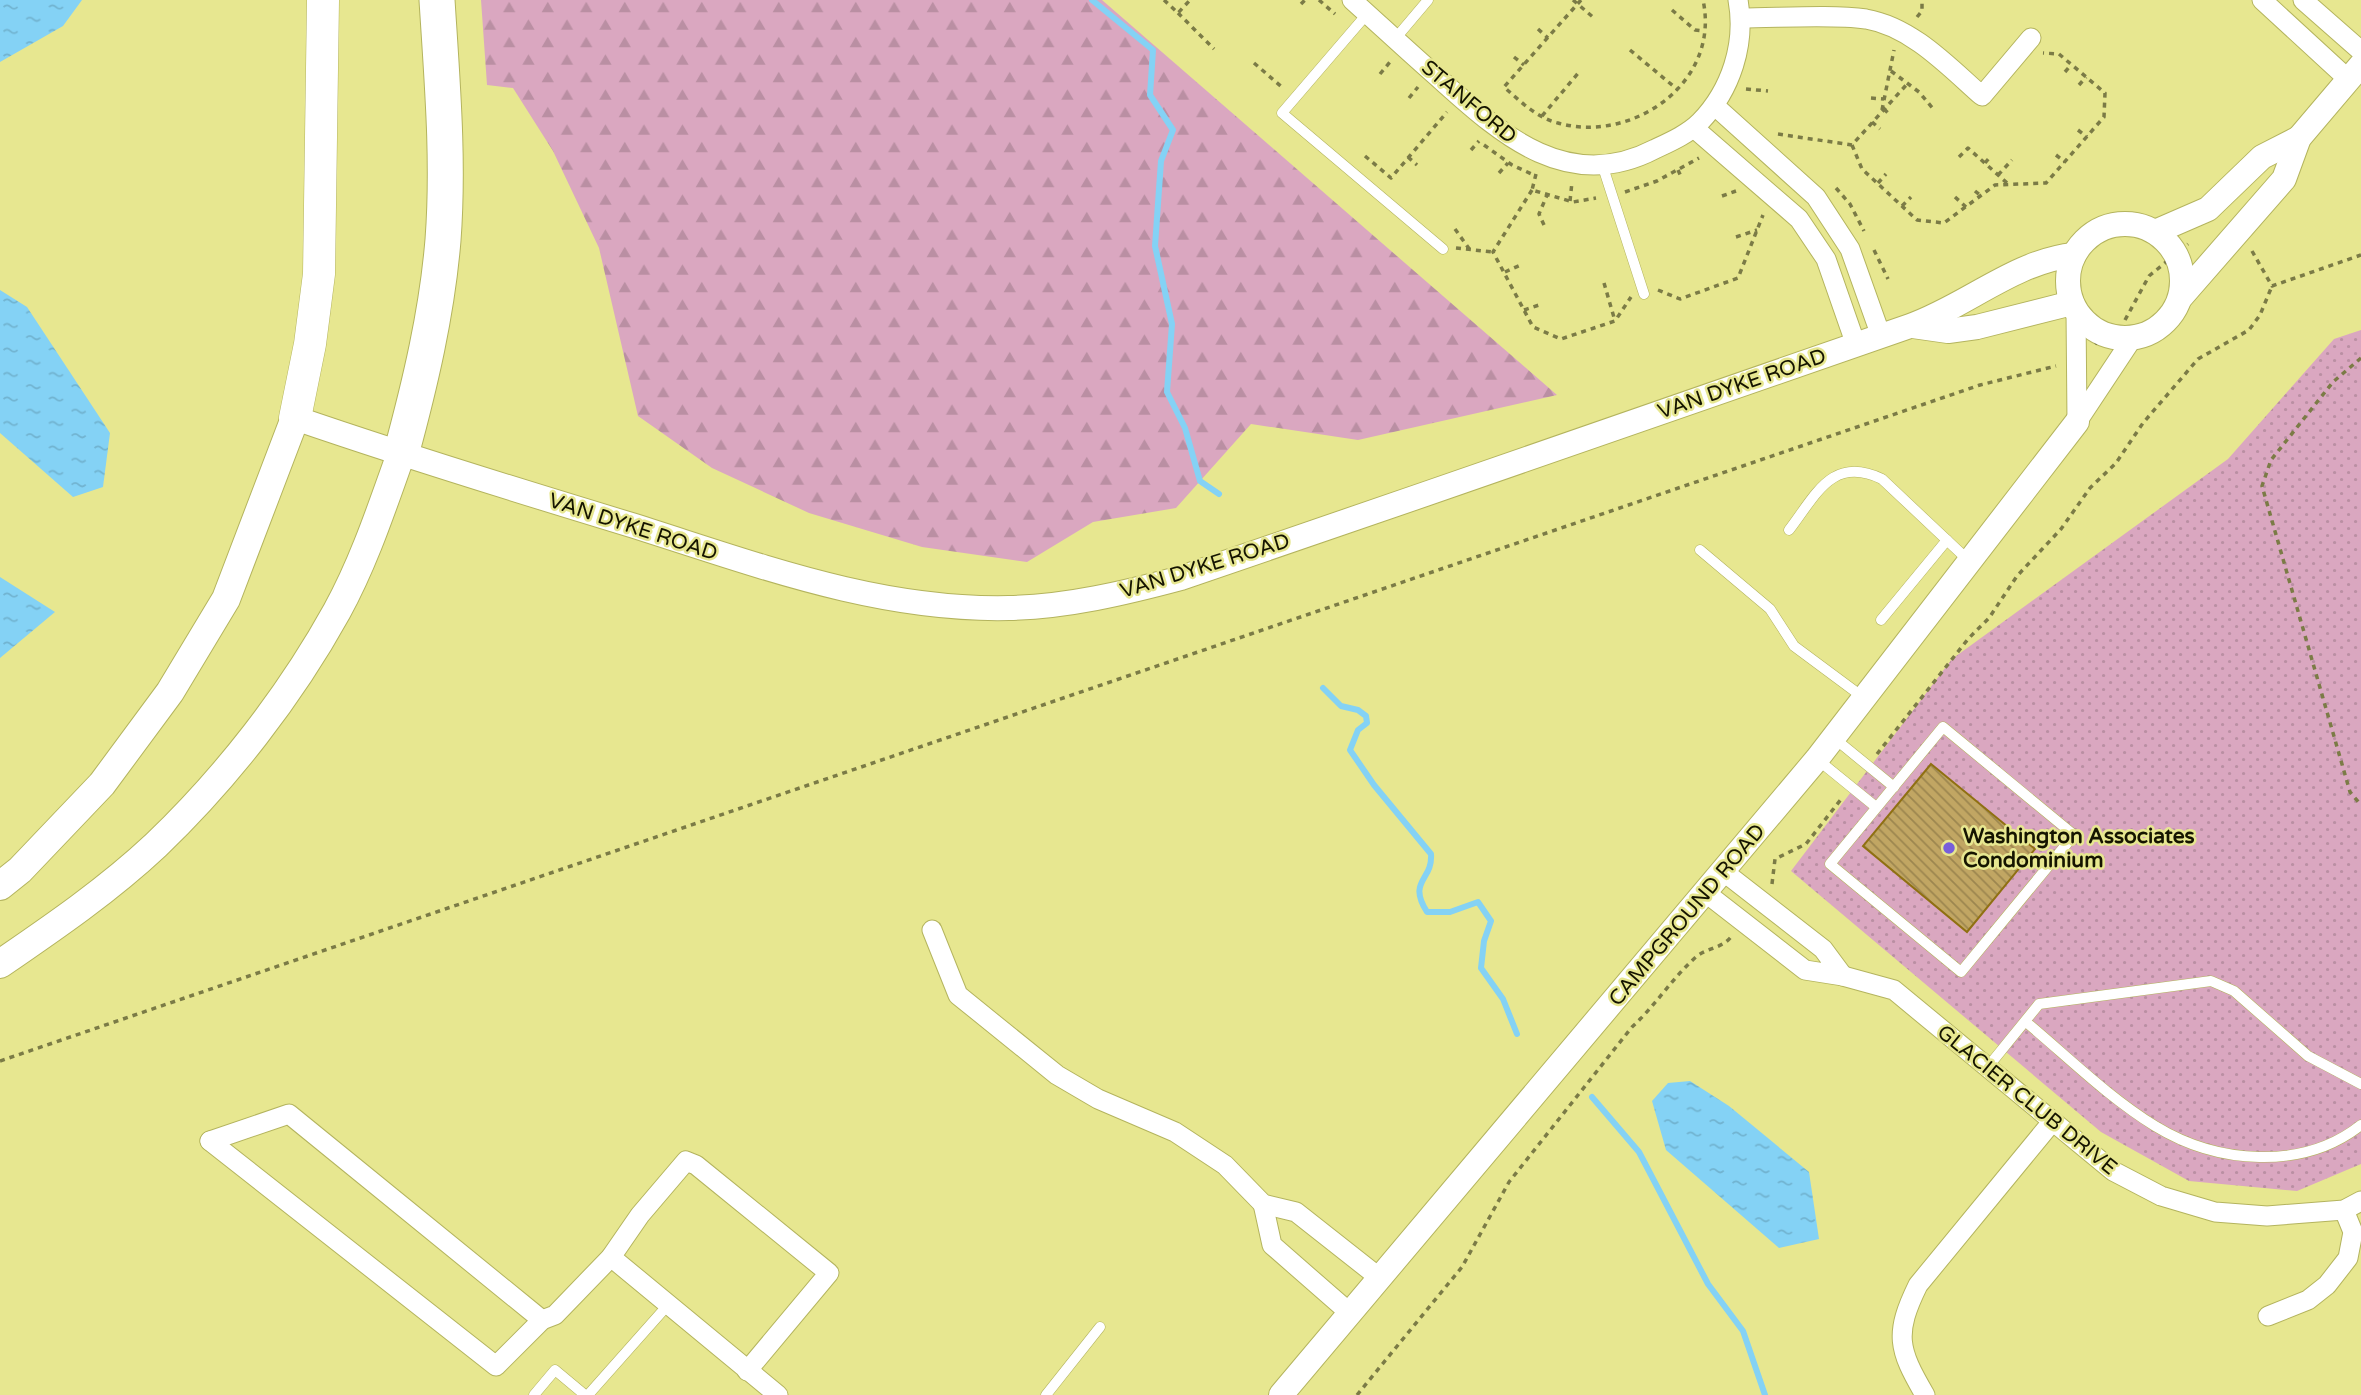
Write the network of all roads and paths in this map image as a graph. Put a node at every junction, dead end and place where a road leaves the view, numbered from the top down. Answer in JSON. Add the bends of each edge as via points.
{"nodes":[{"id":1,"x":323,"y":0,"type":"edge"},
{"id":2,"x":437,"y":0,"type":"edge"},
{"id":3,"x":1164,"y":0,"type":"edge"},
{"id":4,"x":1189,"y":0,"type":"edge"},
{"id":5,"x":1319,"y":0,"type":"edge"},
{"id":6,"x":1352,"y":0,"type":"edge"},
{"id":7,"x":1428,"y":0,"type":"edge"},
{"id":8,"x":1573,"y":0,"type":"edge"},
{"id":9,"x":1703,"y":0,"type":"edge"},
{"id":10,"x":1922,"y":0,"type":"edge"},
{"id":11,"x":2262,"y":0,"type":"edge"},
{"id":12,"x":2303,"y":0,"type":"edge"},
{"id":13,"x":1579,"y":2,"type":"edge"},
{"id":14,"x":1740,"y":9,"type":"edge"},
{"id":15,"x":1672,"y":10,"type":"dead end"},
{"id":16,"x":1178,"y":13,"type":"junction"},
{"id":17,"x":1367,"y":14,"type":"junction"},
{"id":18,"x":1339,"y":18,"type":"dead end"},
{"id":19,"x":1594,"y":18,"type":"dead end"},
{"id":20,"x":1910,"y":25,"type":"dead end"},
{"id":21,"x":1538,"y":29,"type":"dead end"},
{"id":22,"x":1704,"y":31,"type":"junction"},
{"id":23,"x":1548,"y":38,"type":"junction"},
{"id":24,"x":1395,"y":39,"type":"junction"},
{"id":25,"x":1885,"y":43,"type":"dead end"},
{"id":26,"x":2032,"y":45,"type":"joint"},
{"id":27,"x":1214,"y":49,"type":"dead end"},
{"id":28,"x":1630,"y":50,"type":"dead end"},
{"id":29,"x":2361,"y":51,"type":"edge"},
{"id":30,"x":1514,"y":57,"type":"dead end"},
{"id":31,"x":1390,"y":62,"type":"dead end"},
{"id":32,"x":1254,"y":63,"type":"dead end"},
{"id":33,"x":1524,"y":65,"type":"junction"},
{"id":34,"x":2071,"y":65,"type":"junction"},
{"id":35,"x":1580,"y":71,"type":"dead end"},
{"id":36,"x":1891,"y":71,"type":"junction"},
{"id":37,"x":2065,"y":72,"type":"dead end"},
{"id":38,"x":2355,"y":73,"type":"edge"},
{"id":39,"x":1380,"y":74,"type":"dead end"},
{"id":40,"x":2086,"y":77,"type":"junction"},
{"id":41,"x":1908,"y":83,"type":"junction"},
{"id":42,"x":2079,"y":85,"type":"dead end"},
{"id":43,"x":1418,"y":87,"type":"dead end"},
{"id":44,"x":1284,"y":89,"type":"dead end"},
{"id":45,"x":1746,"y":89,"type":"dead end"},
{"id":46,"x":1678,"y":90,"type":"junction"},
{"id":47,"x":1768,"y":91,"type":"dead end"},
{"id":48,"x":1409,"y":98,"type":"dead end"},
{"id":49,"x":1871,"y":98,"type":"dead end"},
{"id":50,"x":1884,"y":99,"type":"junction"},
{"id":51,"x":1715,"y":106,"type":"junction"},
{"id":52,"x":1883,"y":111,"type":"junction"},
{"id":53,"x":1935,"y":111,"type":"dead end"},
{"id":54,"x":1447,"y":112,"type":"dead end"},
{"id":55,"x":1542,"y":116,"type":"junction"},
{"id":56,"x":1891,"y":116,"type":"dead end"},
{"id":57,"x":1872,"y":122,"type":"junction"},
{"id":58,"x":1694,"y":128,"type":"junction"},
{"id":59,"x":1880,"y":129,"type":"dead end"},
{"id":60,"x":2078,"y":130,"type":"dead end"},
{"id":61,"x":1778,"y":134,"type":"dead end"},
{"id":62,"x":2087,"y":137,"type":"junction"},
{"id":63,"x":2298,"y":138,"type":"junction"},
{"id":64,"x":1479,"y":141,"type":"dead end"},
{"id":65,"x":1852,"y":145,"type":"junction"},
{"id":66,"x":1471,"y":150,"type":"dead end"},
{"id":67,"x":1704,"y":152,"type":"dead end"},
{"id":68,"x":2056,"y":155,"type":"dead end"},
{"id":69,"x":1365,"y":156,"type":"dead end"},
{"id":70,"x":1408,"y":157,"type":"junction"},
{"id":71,"x":1959,"y":157,"type":"dead end"},
{"id":72,"x":1990,"y":157,"type":"dead end"},
{"id":73,"x":1699,"y":158,"type":"junction"},
{"id":74,"x":2012,"y":160,"type":"dead end"},
{"id":75,"x":2065,"y":162,"type":"junction"},
{"id":76,"x":1508,"y":163,"type":"dead end"},
{"id":77,"x":1602,"y":163,"type":"junction"},
{"id":78,"x":1985,"y":163,"type":"junction"},
{"id":79,"x":1417,"y":165,"type":"dead end"},
{"id":80,"x":1709,"y":166,"type":"dead end"},
{"id":81,"x":1538,"y":169,"type":"dead end"},
{"id":82,"x":1678,"y":170,"type":"junction"},
{"id":83,"x":1499,"y":173,"type":"dead end"},
{"id":84,"x":1886,"y":174,"type":"dead end"},
{"id":85,"x":1998,"y":175,"type":"junction"},
{"id":86,"x":1573,"y":177,"type":"dead end"},
{"id":87,"x":1682,"y":179,"type":"dead end"},
{"id":88,"x":1728,"y":182,"type":"dead end"},
{"id":89,"x":1878,"y":183,"type":"junction"},
{"id":90,"x":2009,"y":185,"type":"junction"},
{"id":91,"x":1531,"y":190,"type":"junction"},
{"id":92,"x":1738,"y":190,"type":"junction"},
{"id":93,"x":1975,"y":191,"type":"dead end"},
{"id":94,"x":1622,"y":193,"type":"dead end"},
{"id":95,"x":1547,"y":195,"type":"junction"},
{"id":96,"x":1981,"y":196,"type":"junction"},
{"id":97,"x":1722,"y":197,"type":"dead end"},
{"id":98,"x":1911,"y":197,"type":"dead end"},
{"id":99,"x":1955,"y":197,"type":"dead end"},
{"id":100,"x":1598,"y":198,"type":"dead end"},
{"id":101,"x":1746,"y":198,"type":"dead end"},
{"id":102,"x":1570,"y":201,"type":"junction"},
{"id":103,"x":1755,"y":206,"type":"dead end"},
{"id":104,"x":1902,"y":206,"type":"junction"},
{"id":105,"x":1966,"y":206,"type":"junction"},
{"id":106,"x":1764,"y":214,"type":"junction"},
{"id":107,"x":1772,"y":221,"type":"dead end"},
{"id":108,"x":1544,"y":225,"type":"dead end"},
{"id":109,"x":1455,"y":229,"type":"dead end"},
{"id":110,"x":1758,"y":230,"type":"junction"},
{"id":111,"x":2155,"y":232,"type":"junction"},
{"id":112,"x":2236,"y":234,"type":"junction"},
{"id":113,"x":1736,"y":237,"type":"dead end"},
{"id":114,"x":2196,"y":237,"type":"dead end"},
{"id":115,"x":1445,"y":245,"type":"joint"},
{"id":116,"x":1470,"y":250,"type":"junction"},
{"id":117,"x":1493,"y":252,"type":"junction"},
{"id":118,"x":2175,"y":254,"type":"junction"},
{"id":119,"x":2074,"y":255,"type":"junction"},
{"id":120,"x":2361,"y":255,"type":"edge"},
{"id":121,"x":1523,"y":264,"type":"dead end"},
{"id":122,"x":1505,"y":272,"type":"junction"},
{"id":123,"x":1604,"y":284,"type":"dead end"},
{"id":124,"x":2272,"y":286,"type":"junction"},
{"id":125,"x":1628,"y":287,"type":"dead end"},
{"id":126,"x":1655,"y":289,"type":"dead end"},
{"id":127,"x":1644,"y":294,"type":"dead end"},
{"id":128,"x":2181,"y":297,"type":"junction"},
{"id":129,"x":1538,"y":305,"type":"dead end"},
{"id":130,"x":2074,"y":307,"type":"junction"},
{"id":131,"x":1524,"y":310,"type":"junction"},
{"id":132,"x":1615,"y":321,"type":"junction"},
{"id":133,"x":1913,"y":326,"type":"junction"},
{"id":134,"x":1881,"y":336,"type":"junction"},
{"id":135,"x":2106,"y":336,"type":"junction"},
{"id":136,"x":2132,"y":338,"type":"junction"},
{"id":137,"x":1856,"y":345,"type":"junction"},
{"id":138,"x":2361,"y":358,"type":"edge"},
{"id":139,"x":2077,"y":360,"type":"junction"},
{"id":140,"x":295,"y":418,"type":"junction"},
{"id":141,"x":2077,"y":422,"type":"junction"},
{"id":142,"x":401,"y":454,"type":"junction"},
{"id":143,"x":1789,"y":530,"type":"dead end"},
{"id":144,"x":1947,"y":540,"type":"junction"},
{"id":145,"x":1700,"y":550,"type":"dead end"},
{"id":146,"x":1971,"y":563,"type":"junction"},
{"id":147,"x":1881,"y":620,"type":"dead end"},
{"id":148,"x":1864,"y":699,"type":"junction"},
{"id":149,"x":1834,"y":738,"type":"junction"},
{"id":150,"x":1817,"y":759,"type":"junction"},
{"id":151,"x":1868,"y":765,"type":"junction"},
{"id":152,"x":1894,"y":786,"type":"junction"},
{"id":153,"x":1851,"y":787,"type":"junction"},
{"id":154,"x":2361,"y":805,"type":"edge"},
{"id":155,"x":1876,"y":807,"type":"junction"},
{"id":156,"x":1724,"y":872,"type":"junction"},
{"id":157,"x":0,"y":886,"type":"edge"},
{"id":158,"x":1706,"y":893,"type":"junction"},
{"id":159,"x":1760,"y":900,"type":"junction"},
{"id":160,"x":1781,"y":916,"type":"junction"},
{"id":161,"x":1743,"y":922,"type":"junction"},
{"id":162,"x":932,"y":930,"type":"dead end"},
{"id":163,"x":1763,"y":937,"type":"junction"},
{"id":164,"x":0,"y":964,"type":"edge"},
{"id":165,"x":1843,"y":976,"type":"junction"},
{"id":166,"x":2026,"y":1021,"type":"junction"},
{"id":167,"x":0,"y":1062,"type":"edge"},
{"id":168,"x":1987,"y":1069,"type":"junction"},
{"id":169,"x":2361,"y":1084,"type":"edge"},
{"id":170,"x":2052,"y":1122,"type":"junction"},
{"id":171,"x":2361,"y":1125,"type":"edge"},
{"id":172,"x":1263,"y":1204,"type":"junction"},
{"id":173,"x":2353,"y":1205,"type":"edge"},
{"id":174,"x":611,"y":1258,"type":"junction"},
{"id":175,"x":1381,"y":1279,"type":"junction"},
{"id":176,"x":667,"y":1306,"type":"junction"},
{"id":177,"x":1351,"y":1314,"type":"junction"},
{"id":178,"x":2268,"y":1316,"type":"dead end"},
{"id":179,"x":542,"y":1320,"type":"junction"},
{"id":180,"x":1100,"y":1327,"type":"dead end"},
{"id":181,"x":747,"y":1371,"type":"junction"},
{"id":182,"x":534,"y":1395,"type":"edge"},
{"id":183,"x":586,"y":1395,"type":"edge"},
{"id":184,"x":778,"y":1395,"type":"edge"},
{"id":185,"x":1046,"y":1395,"type":"edge"},
{"id":186,"x":1281,"y":1395,"type":"edge"},
{"id":187,"x":1357,"y":1395,"type":"edge"},
{"id":188,"x":1925,"y":1395,"type":"edge"}],
"edges":[{"from":1,"to":140,"type":"highway","via":[[319,274]]},
{"from":2,"to":142,"type":"highway","via":[[444,121],[443,240],[426,358]]},
{"from":3,"to":16,"type":"path"},
{"from":4,"to":16,"type":"path"},
{"from":5,"to":18,"type":"path"},
{"from":6,"to":17,"type":"street","name":"STANFORD"},
{"from":7,"to":24,"type":"lane"},
{"from":8,"to":13,"type":"path"},
{"from":9,"to":22,"type":"path"},
{"from":10,"to":20,"type":"path","via":[[1922,11]]},
{"from":11,"to":38,"type":"street"},
{"from":12,"to":29,"type":"street"},
{"from":13,"to":19,"type":"path"},
{"from":13,"to":23,"type":"path"},
{"from":14,"to":26,"type":"street","via":[[1867,19],[1926,47],[1982,96]]},
{"from":14,"to":51,"type":"street","name":"STANFORD","via":[[1734,66]]},
{"from":15,"to":22,"type":"path","via":[[1695,30]]},
{"from":16,"to":27,"type":"path"},
{"from":17,"to":24,"type":"street","name":"STANFORD"},
{"from":17,"to":115,"type":"lane","via":[[1282,113]]},
{"from":21,"to":23,"type":"path"},
{"from":22,"to":46,"type":"path","via":[[1694,64]]},
{"from":23,"to":33,"type":"path"},
{"from":24,"to":77,"type":"street","name":"STANFORD","via":[[1494,128],[1524,147],[1556,159]]},
{"from":25,"to":36,"type":"path","via":[[1896,52]]},
{"from":26,"to":34,"type":"path","via":[[2059,54]]},
{"from":28,"to":46,"type":"path"},
{"from":30,"to":33,"type":"path"},
{"from":31,"to":39,"type":"path"},
{"from":32,"to":44,"type":"path"},
{"from":33,"to":55,"type":"path","via":[[1504,87]]},
{"from":34,"to":37,"type":"path"},
{"from":34,"to":40,"type":"path"},
{"from":35,"to":55,"type":"path"},
{"from":36,"to":41,"type":"path"},
{"from":36,"to":50,"type":"path"},
{"from":38,"to":63,"type":"street"},
{"from":40,"to":42,"type":"path"},
{"from":40,"to":62,"type":"path","via":[[2105,93],[2105,117]]},
{"from":41,"to":52,"type":"path"},
{"from":41,"to":53,"type":"path"},
{"from":43,"to":48,"type":"path"},
{"from":45,"to":47,"type":"path"},
{"from":46,"to":55,"type":"path","via":[[1637,119],[1608,127],[1572,127]]},
{"from":49,"to":50,"type":"path"},
{"from":50,"to":52,"type":"path"},
{"from":51,"to":58,"type":"street","name":"STANFORD"},
{"from":51,"to":134,"type":"street","via":[[1816,197],[1850,249]]},
{"from":52,"to":56,"type":"path"},
{"from":52,"to":57,"type":"path"},
{"from":54,"to":70,"type":"path"},
{"from":57,"to":59,"type":"path"},
{"from":57,"to":65,"type":"path"},
{"from":58,"to":77,"type":"street","name":"STANFORD","via":[[1647,153]]},
{"from":58,"to":137,"type":"street","via":[[1798,219],[1826,259]]},
{"from":60,"to":62,"type":"path"},
{"from":61,"to":65,"type":"path"},
{"from":62,"to":75,"type":"path"},
{"from":63,"to":111,"type":"street","via":[[2262,157],[2208,209]]},
{"from":63,"to":112,"type":"street","via":[[2284,179]]},
{"from":64,"to":66,"type":"path"},
{"from":65,"to":89,"type":"path","via":[[1862,169]]},
{"from":67,"to":73,"type":"path"},
{"from":68,"to":75,"type":"path"},
{"from":69,"to":70,"type":"path","via":[[1391,178]]},
{"from":70,"to":79,"type":"path"},
{"from":71,"to":78,"type":"path","via":[[1968,148]]},
{"from":72,"to":78,"type":"path"},
{"from":73,"to":80,"type":"path"},
{"from":73,"to":82,"type":"path"},
{"from":74,"to":85,"type":"path"},
{"from":75,"to":90,"type":"path","via":[[2046,183]]},
{"from":76,"to":83,"type":"path"},
{"from":77,"to":127,"type":"lane"},
{"from":78,"to":85,"type":"path"},
{"from":81,"to":91,"type":"path"},
{"from":82,"to":87,"type":"path"},
{"from":82,"to":94,"type":"path"},
{"from":84,"to":89,"type":"path"},
{"from":85,"to":90,"type":"path"},
{"from":86,"to":102,"type":"path"},
{"from":88,"to":92,"type":"path"},
{"from":89,"to":104,"type":"path"},
{"from":90,"to":96,"type":"path","via":[[1995,185]]},
{"from":91,"to":95,"type":"path"},
{"from":91,"to":117,"type":"path"},
{"from":92,"to":97,"type":"path"},
{"from":92,"to":101,"type":"path"},
{"from":93,"to":96,"type":"path"},
{"from":95,"to":102,"type":"path"},
{"from":95,"to":108,"type":"path","via":[[1539,214]]},
{"from":96,"to":105,"type":"path"},
{"from":98,"to":104,"type":"path"},
{"from":99,"to":105,"type":"path"},
{"from":100,"to":102,"type":"path"},
{"from":103,"to":106,"type":"path"},
{"from":104,"to":105,"type":"path","via":[[1917,220],[1944,223]]},
{"from":106,"to":107,"type":"path"},
{"from":106,"to":110,"type":"path"},
{"from":109,"to":116,"type":"path"},
{"from":110,"to":113,"type":"path"},
{"from":110,"to":126,"type":"path","via":[[1738,278],[1680,299]]},
{"from":111,"to":118,"type":"street"},
{"from":111,"to":119,"type":"street","via":[[2138,225],[2101,229]]},
{"from":112,"to":124,"type":"path","via":[[2255,254]]},
{"from":112,"to":128,"type":"street"},
{"from":114,"to":118,"type":"path"},
{"from":115,"to":116,"type":"path"},
{"from":116,"to":117,"type":"path"},
{"from":117,"to":122,"type":"path"},
{"from":118,"to":128,"type":"street","via":[[2183,278]]},
{"from":118,"to":135,"type":"path","via":[[2150,276],[2127,318]]},
{"from":119,"to":130,"type":"street","via":[[2068,274]]},
{"from":119,"to":133,"type":"street","name":"VAN DYKE ROAD","via":[[2035,265]]},
{"from":120,"to":124,"type":"path"},
{"from":121,"to":122,"type":"path"},
{"from":122,"to":131,"type":"path"},
{"from":123,"to":132,"type":"path"},
{"from":124,"to":151,"type":"path","via":[[2249,330],[2199,359],[2061,529],[2017,576],[1989,618]]},
{"from":125,"to":132,"type":"path","via":[[1631,297]]},
{"from":128,"to":136,"type":"street","via":[[2174,314],[2161,327]]},
{"from":129,"to":131,"type":"path"},
{"from":130,"to":133,"type":"street","name":"VAN DYKE ROAD","via":[[1948,331]]},
{"from":130,"to":135,"type":"street","via":[[2088,326]]},
{"from":130,"to":139,"type":"street"},
{"from":131,"to":132,"type":"path","via":[[1533,327],[1561,339]]},
{"from":133,"to":134,"type":"street","name":"VAN DYKE ROAD"},
{"from":134,"to":137,"type":"street","name":"VAN DYKE ROAD"},
{"from":135,"to":136,"type":"street"},
{"from":135,"to":139,"type":"path"},
{"from":136,"to":141,"type":"street","name":"CAMPGROUND ROAD"},
{"from":137,"to":142,"type":"street","name":"VAN DYKE ROAD","via":[[1181,578],[1119,594],[1010,608],[929,605],[836,588]]},
{"from":138,"to":154,"type":"path","via":[[2333,383],[2271,460],[2262,486],[2347,783]]},
{"from":139,"to":141,"type":"street"},
{"from":139,"to":167,"type":"path","via":[[1980,385]]},
{"from":140,"to":142,"type":"street","name":"VAN DYKE ROAD"},
{"from":140,"to":157,"type":"main road","via":[[226,599],[170,692],[102,784]]},
{"from":141,"to":146,"type":"street","name":"CAMPGROUND ROAD"},
{"from":142,"to":164,"type":"main road","via":[[338,609],[309,659],[237,756],[156,845],[75,913]]},
{"from":143,"to":144,"type":"lane","via":[[1829,478],[1856,472],[1882,480]]},
{"from":144,"to":146,"type":"lane"},
{"from":144,"to":147,"type":"lane"},
{"from":145,"to":148,"type":"lane","via":[[1770,609],[1794,646]]},
{"from":146,"to":148,"type":"street","name":"CAMPGROUND ROAD"},
{"from":148,"to":149,"type":"street","name":"CAMPGROUND ROAD"},
{"from":149,"to":150,"type":"street","name":"CAMPGROUND ROAD"},
{"from":149,"to":151,"type":"lane"},
{"from":150,"to":153,"type":"lane"},
{"from":150,"to":156,"type":"street","name":"CAMPGROUND ROAD"},
{"from":151,"to":152,"type":"lane"},
{"from":152,"to":155,"type":"lane"},
{"from":152,"to":155,"type":"lane","via":[[1943,727],[2074,835],[1961,972],[1830,864]]},
{"from":153,"to":155,"type":"lane"},
{"from":153,"to":159,"type":"path","via":[[1805,844],[1775,859],[1773,882]]},
{"from":156,"to":158,"type":"street","name":"CAMPGROUND ROAD"},
{"from":156,"to":159,"type":"street"},
{"from":158,"to":161,"type":"street","name":"GLACIER CLUB DRIVE"},
{"from":158,"to":175,"type":"street","name":"CAMPGROUND ROAD"},
{"from":159,"to":160,"type":"street"},
{"from":160,"to":163,"type":"street"},
{"from":160,"to":165,"type":"street","via":[[1823,949]]},
{"from":161,"to":163,"type":"street","name":"GLACIER CLUB DRIVE"},
{"from":161,"to":187,"type":"path","via":[[1727,943],[1699,954],[1633,1027],[1509,1182],[1462,1266]]},
{"from":162,"to":172,"type":"street","via":[[958,995],[1057,1075],[1098,1099],[1175,1132],[1225,1166]]},
{"from":163,"to":165,"type":"street","name":"GLACIER CLUB DRIVE","via":[[1805,970]]},
{"from":165,"to":168,"type":"street","name":"GLACIER CLUB DRIVE","via":[[1894,990]]},
{"from":166,"to":168,"type":"lane"},
{"from":166,"to":169,"type":"lane","via":[[2039,1004],[2211,981],[2234,990],[2308,1056]]},
{"from":166,"to":171,"type":"lane","via":[[2130,1109],[2158,1128],[2210,1149],[2260,1157],[2290,1156],[2342,1141]]},
{"from":168,"to":170,"type":"street","name":"GLACIER CLUB DRIVE"},
{"from":170,"to":173,"type":"street","name":"GLACIER CLUB DRIVE","via":[[2112,1171],[2161,1196],[2216,1212],[2267,1216]]},
{"from":170,"to":188,"type":"street","via":[[1918,1285],[1903,1316],[1901,1345]]},
{"from":172,"to":175,"type":"street","via":[[1296,1212]]},
{"from":172,"to":177,"type":"street","via":[[1272,1245]]},
{"from":173,"to":178,"type":"street","name":"GLACIER CLUB DRIVE","via":[[2354,1233],[2348,1258],[2308,1300]]},
{"from":174,"to":176,"type":"street"},
{"from":174,"to":179,"type":"street","via":[[555,1315]]},
{"from":174,"to":181,"type":"street","via":[[686,1161],[829,1273]]},
{"from":175,"to":177,"type":"street","name":"CAMPGROUND ROAD"},
{"from":176,"to":181,"type":"street"},
{"from":176,"to":183,"type":"lane"},
{"from":177,"to":186,"type":"street","name":"CAMPGROUND ROAD"},
{"from":179,"to":179,"type":"street","via":[[496,1366],[210,1140],[289,1114]]},
{"from":180,"to":185,"type":"lane"},
{"from":181,"to":184,"type":"street"},
{"from":182,"to":183,"type":"lane","via":[[555,1370]]}]}
